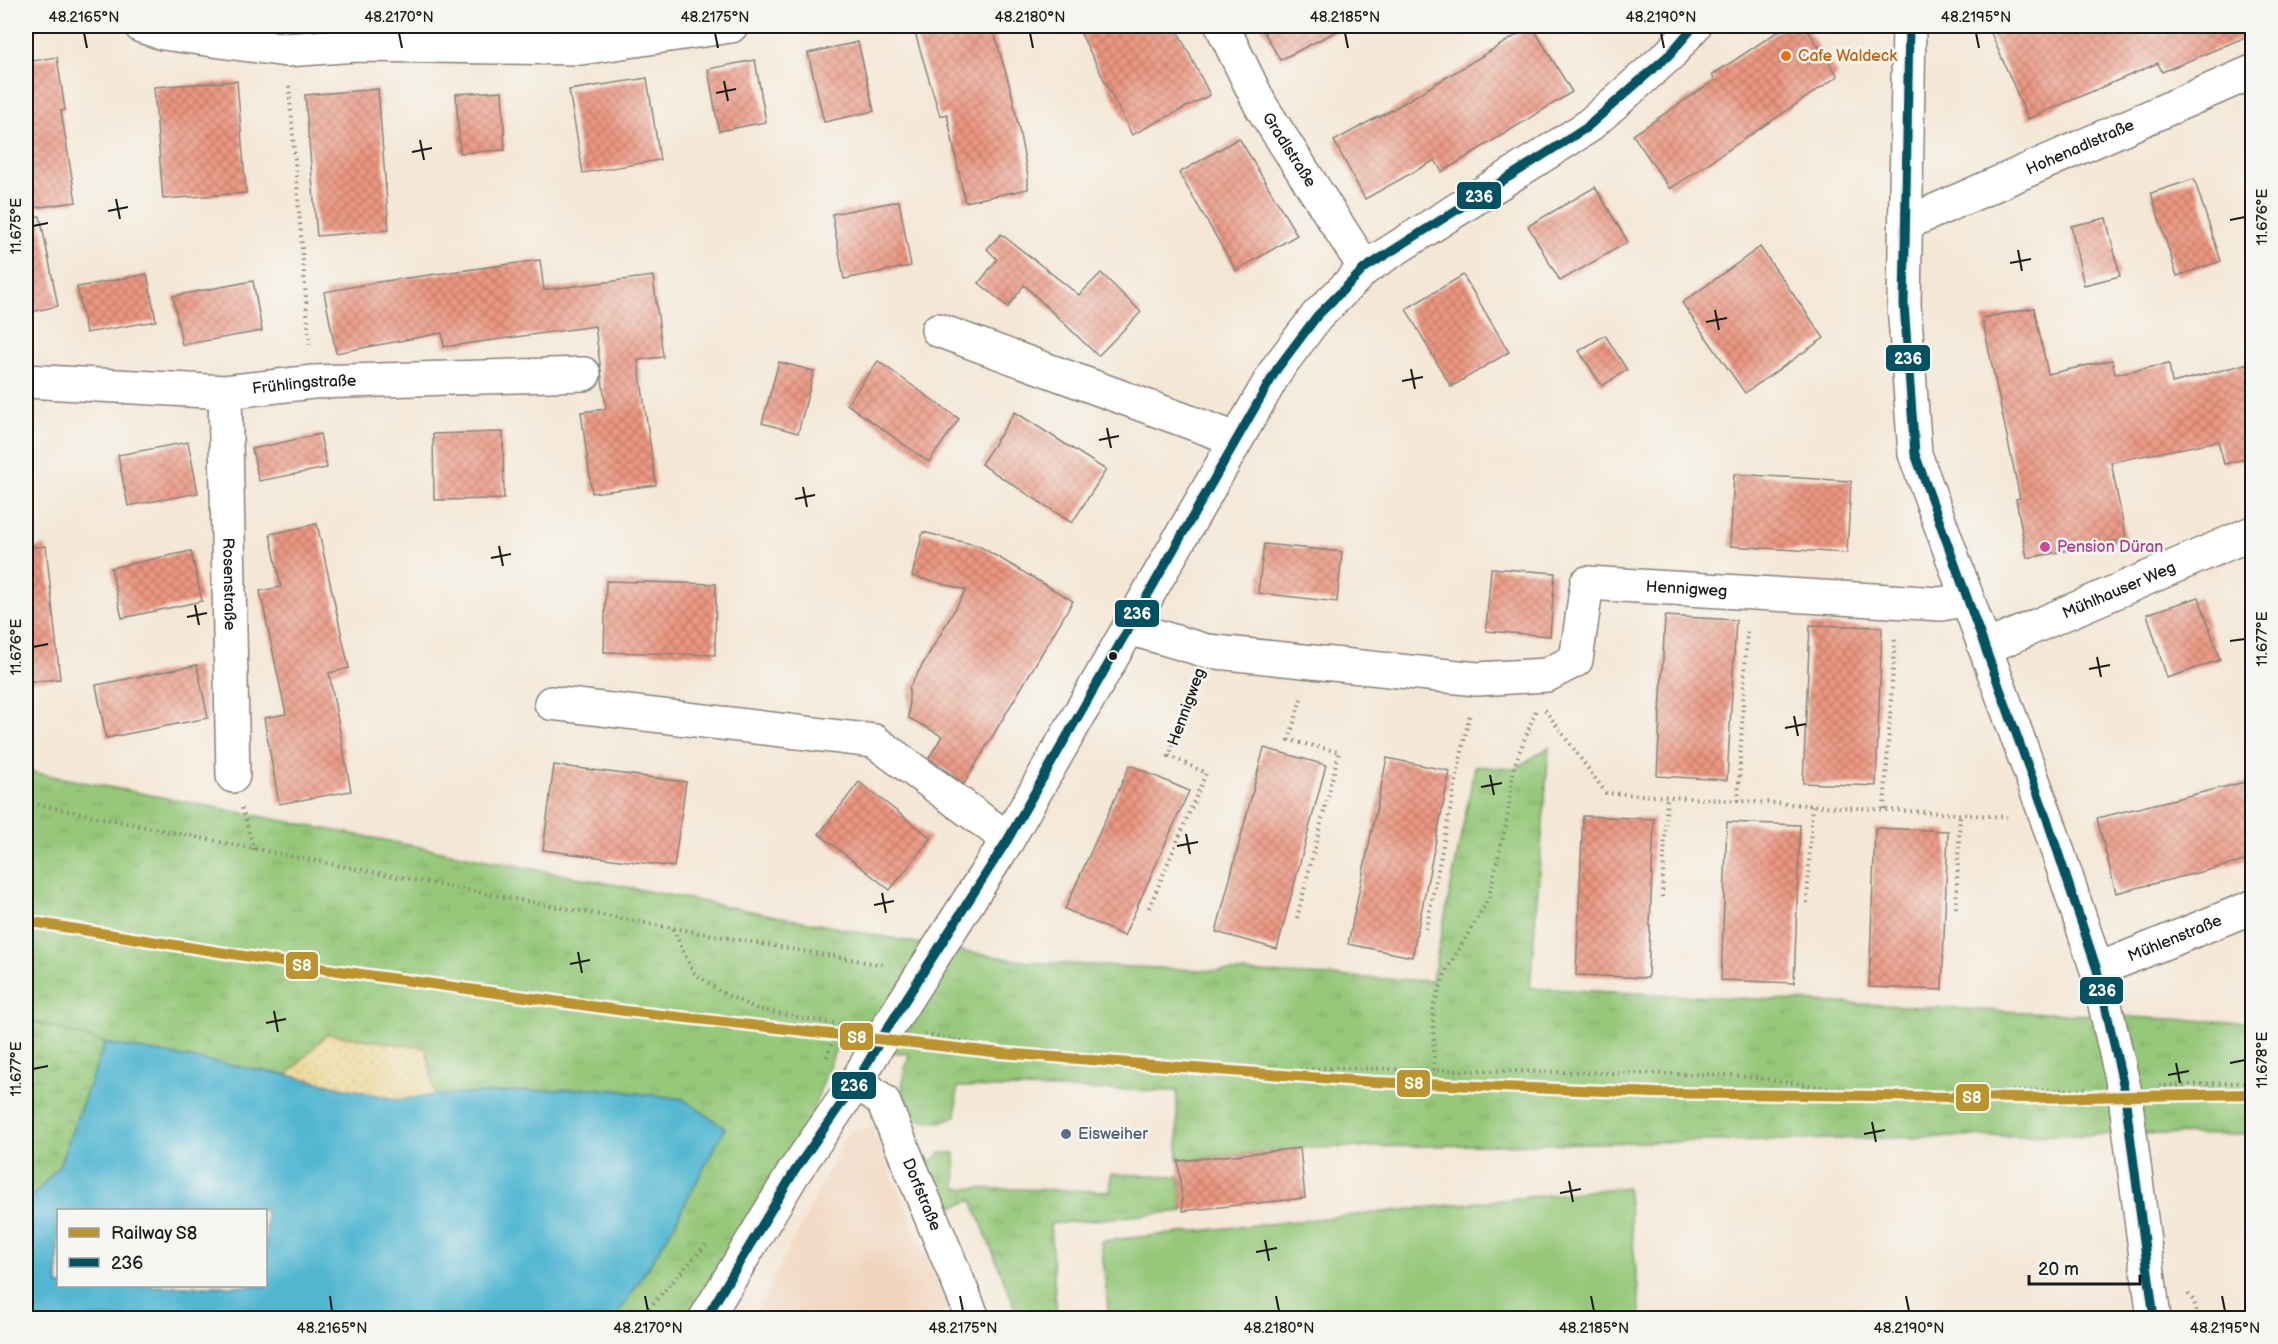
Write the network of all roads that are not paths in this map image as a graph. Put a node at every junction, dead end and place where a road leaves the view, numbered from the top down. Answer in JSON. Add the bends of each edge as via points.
{"nodes":[{"id":1,"x":141,"y":26,"type":"edge"},
{"id":2,"x":731,"y":26,"type":"edge"},
{"id":3,"x":1222,"y":26,"type":"edge"},
{"id":4,"x":1694,"y":26,"type":"edge"},
{"id":5,"x":1909,"y":26,"type":"edge"},
{"id":6,"x":2253,"y":72,"type":"edge"},
{"id":7,"x":1906,"y":223,"type":"junction"},
{"id":8,"x":1365,"y":268,"type":"junction"},
{"id":9,"x":938,"y":330,"type":"dead end"},
{"id":10,"x":584,"y":374,"type":"dead end"},
{"id":11,"x":26,"y":381,"type":"edge"},
{"id":12,"x":225,"y":392,"type":"junction"},
{"id":13,"x":1236,"y":439,"type":"junction"},
{"id":14,"x":2253,"y":533,"type":"edge"},
{"id":15,"x":1967,"y":599,"type":"junction"},
{"id":16,"x":1129,"y":628,"type":"junction"},
{"id":17,"x":1985,"y":648,"type":"junction"},
{"id":18,"x":551,"y":703,"type":"dead end"},
{"id":19,"x":233,"y":776,"type":"road end"},
{"id":20,"x":1008,"y":839,"type":"junction"},
{"id":21,"x":2253,"y":907,"type":"edge"},
{"id":22,"x":2097,"y":970,"type":"junction"},
{"id":23,"x":857,"y":1081,"type":"junction"},
{"id":24,"x":706,"y":1318,"type":"edge"},
{"id":25,"x":973,"y":1318,"type":"edge"},
{"id":26,"x":2162,"y":1318,"type":"edge"}],
"edges":[{"from":1,"to":2,"type":"street","via":[[163,33],[286,50],[357,45],[581,48]]},
{"from":3,"to":8,"type":"street","name":"Gradlstraße","via":[[1261,106]]},
{"from":4,"to":8,"type":"street","via":[[1670,54],[1586,128]]},
{"from":5,"to":7,"type":"street"},
{"from":6,"to":7,"type":"street","name":"Hohenadlstraße"},
{"from":7,"to":15,"type":"street","via":[[1904,304],[1916,454]]},
{"from":8,"to":13,"type":"street","via":[[1317,316],[1277,369]]},
{"from":9,"to":13,"type":"street"},
{"from":10,"to":12,"type":"street","name":"Frühlingstraße","via":[[313,382]]},
{"from":11,"to":12,"type":"street","name":"Frühlingstraße"},
{"from":12,"to":19,"type":"street","name":"Rosenstraße"},
{"from":13,"to":16,"type":"street"},
{"from":14,"to":17,"type":"street","name":"Mühlhauser Weg"},
{"from":15,"to":16,"type":"street","name":"Hennigweg","via":[[1941,604],[1587,583],[1576,660],[1547,675],[1477,679],[1207,651]]},
{"from":15,"to":17,"type":"street"},
{"from":16,"to":20,"type":"street"},
{"from":17,"to":22,"type":"street"},
{"from":18,"to":20,"type":"street","via":[[874,741]]},
{"from":20,"to":23,"type":"street"},
{"from":21,"to":22,"type":"street","name":"Mühlenstraße"},
{"from":22,"to":26,"type":"street","via":[[2124,1088]]},
{"from":23,"to":24,"type":"street","via":[[794,1172]]},
{"from":23,"to":25,"type":"street","name":"Dorfstraße","via":[[883,1101]]}]}
